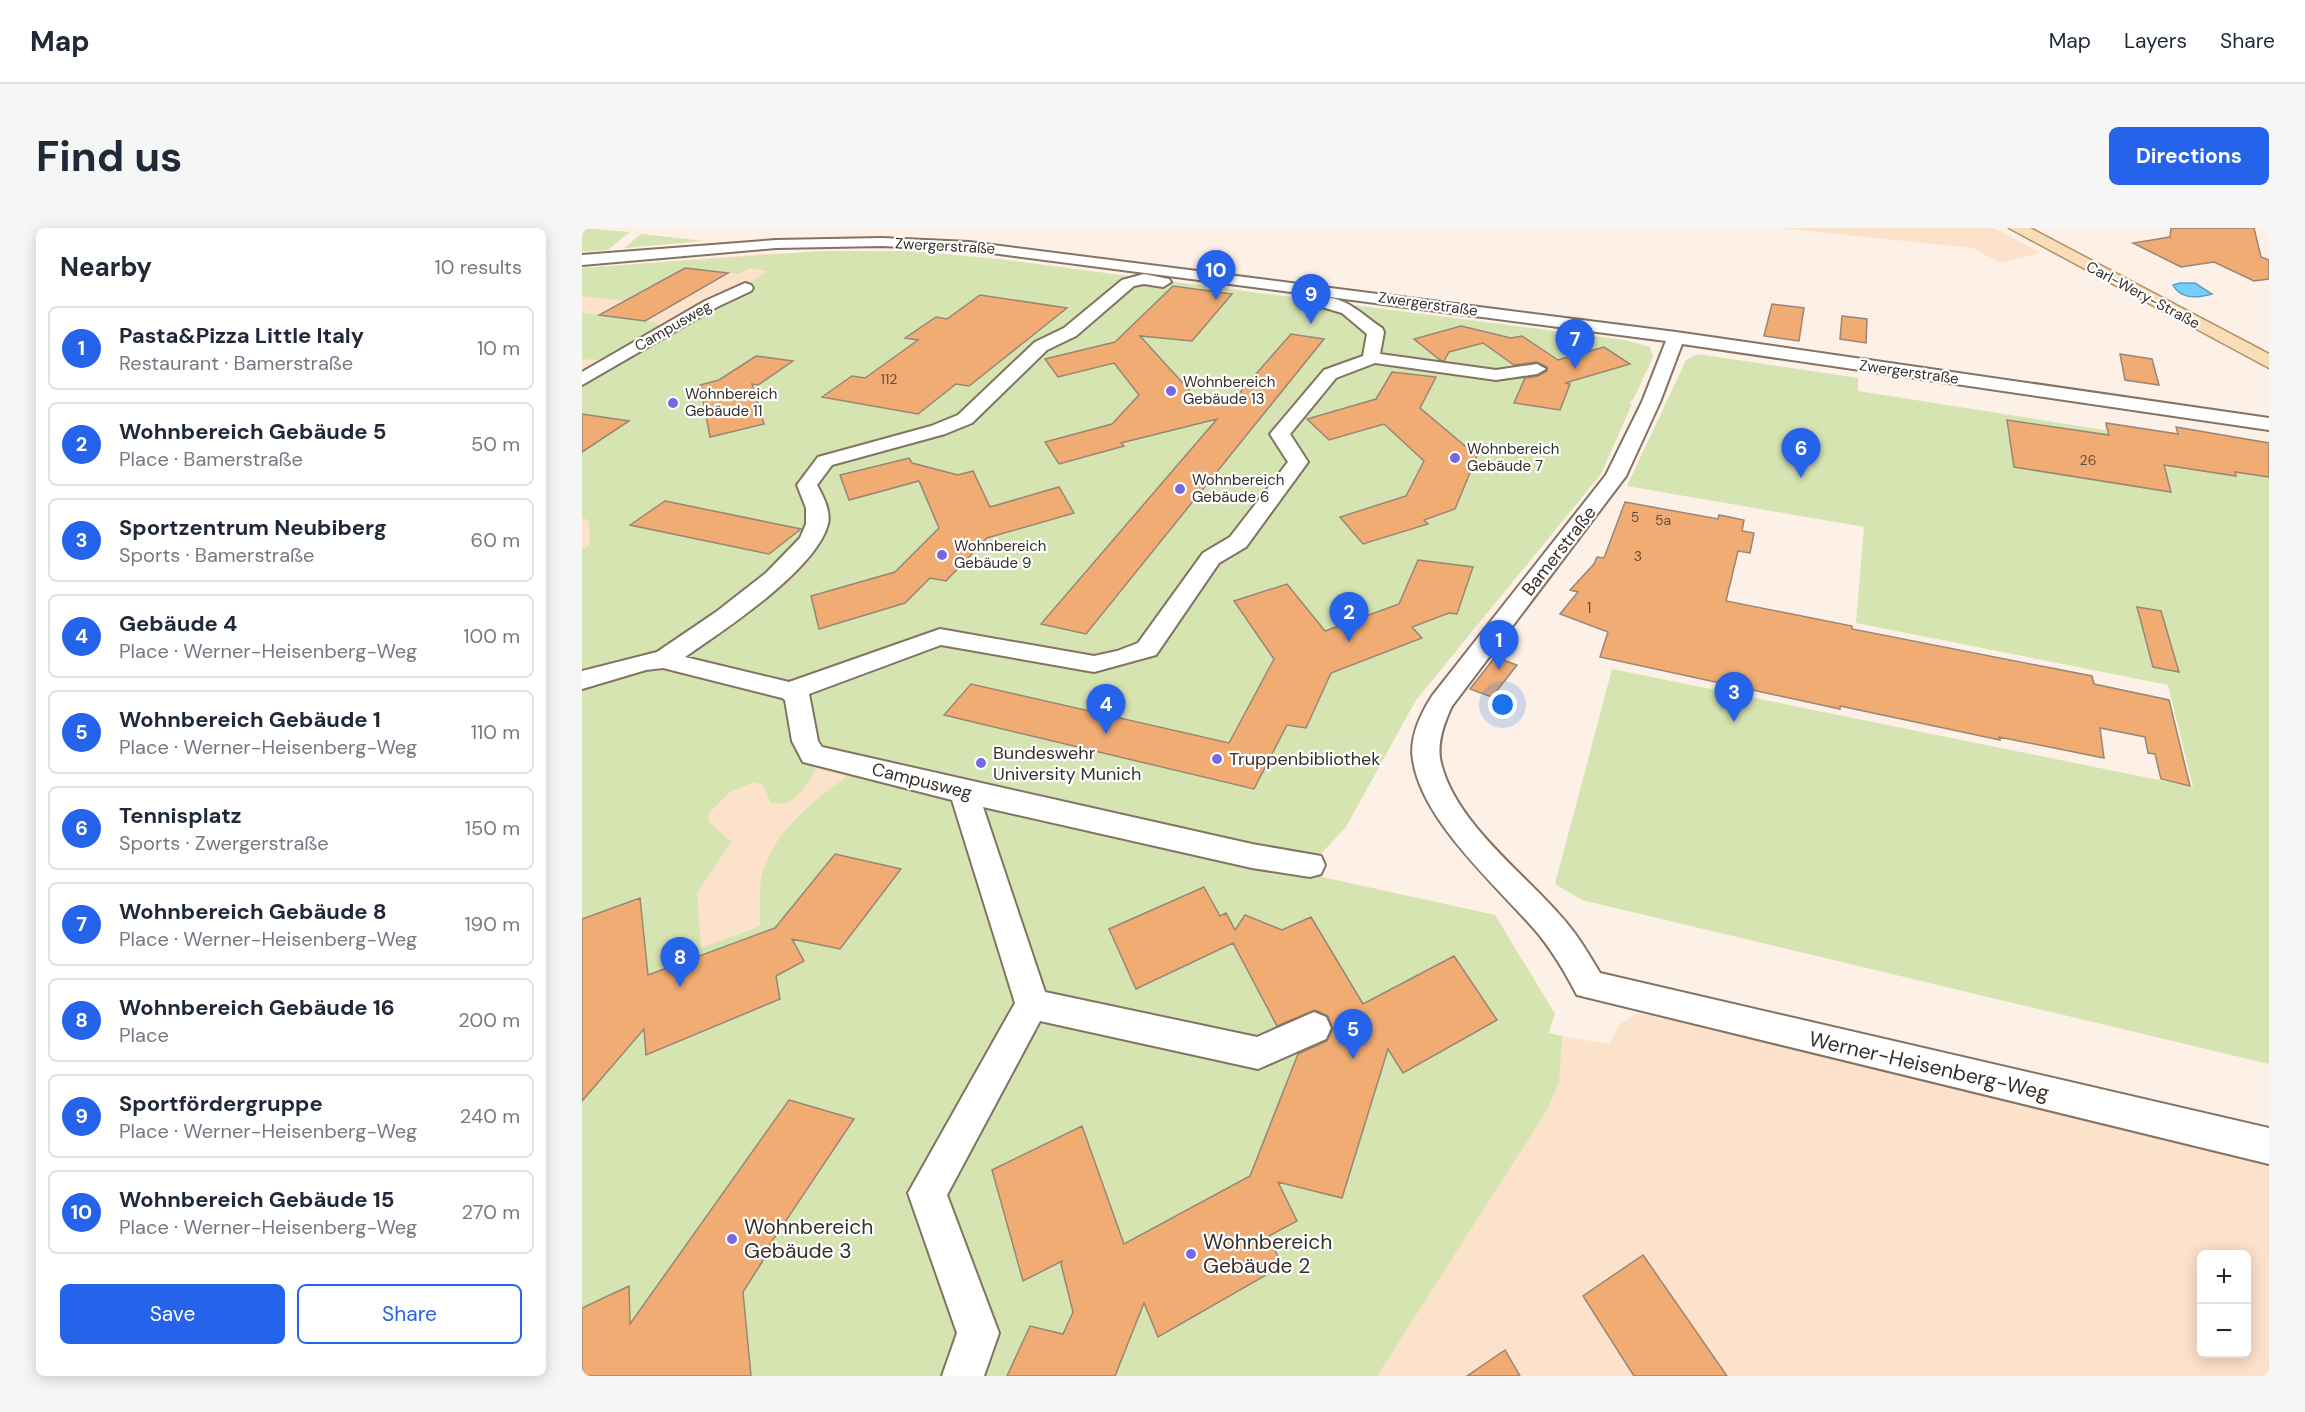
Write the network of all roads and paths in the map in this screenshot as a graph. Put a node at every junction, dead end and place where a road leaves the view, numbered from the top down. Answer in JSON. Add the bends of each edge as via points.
{"nodes":[{"id":1,"x":2017,"y":228,"type":"edge"},
{"id":2,"x":582,"y":260,"type":"edge"},
{"id":3,"x":745,"y":288,"type":"dead end"},
{"id":4,"x":1676,"y":337,"type":"junction"},
{"id":5,"x":1373,"y":358,"type":"junction"},
{"id":6,"x":2269,"y":362,"type":"edge"},
{"id":7,"x":582,"y":364,"type":"edge"},
{"id":8,"x":603,"y":367,"type":"junction"},
{"id":9,"x":1537,"y":369,"type":"dead end"},
{"id":10,"x":582,"y":380,"type":"edge"},
{"id":11,"x":2269,"y":424,"type":"edge"},
{"id":12,"x":663,"y":660,"type":"junction"},
{"id":13,"x":582,"y":680,"type":"edge"},
{"id":14,"x":790,"y":691,"type":"junction"},
{"id":15,"x":964,"y":792,"type":"junction"},
{"id":16,"x":1029,"y":806,"type":"junction"},
{"id":17,"x":976,"y":834,"type":"junction"},
{"id":18,"x":1310,"y":865,"type":"dead end"},
{"id":19,"x":1589,"y":985,"type":"joint"},
{"id":20,"x":1032,"y":1004,"type":"junction"},
{"id":21,"x":1314,"y":1028,"type":"dead end"},
{"id":22,"x":2269,"y":1146,"type":"edge"},
{"id":23,"x":963,"y":1376,"type":"edge"}],
"edges":[{"from":1,"to":6,"type":"main road","name":"Carl-Wery-Straße"},
{"from":2,"to":4,"type":"street","name":"Zwergerstraße","via":[[776,244],[882,242],[969,246]]},
{"from":3,"to":8,"type":"street","name":"Campusweg"},
{"from":4,"to":11,"type":"street","name":"Zwergerstraße"},
{"from":4,"to":19,"type":"street","name":"Bamerstraße","via":[[1616,476],[1441,702],[1429,724],[1427,762],[1435,786],[1463,829],[1563,942]]},
{"from":5,"to":9,"type":"street","via":[[1496,375]]},
{"from":5,"to":12,"type":"street","via":[[1372,348],[1378,335],[1344,306],[1144,279],[1134,281],[1070,332],[1041,346],[965,419],[825,461],[807,485],[816,508],[817,526],[792,563]]},
{"from":5,"to":14,"type":"street","via":[[1330,374],[1295,414],[1280,434],[1298,462],[1238,542],[1211,558],[1147,649],[1094,664],[940,638]]},
{"from":7,"to":8,"type":"street"},
{"from":8,"to":10,"type":"street","name":"Campusweg"},
{"from":12,"to":13,"type":"street"},
{"from":12,"to":14,"type":"street"},
{"from":14,"to":15,"type":"street","name":"Campusweg","via":[[797,695],[802,732],[813,755]]},
{"from":15,"to":16,"type":"street","name":"Campusweg"},
{"from":15,"to":17,"type":"street"},
{"from":16,"to":17,"type":"street","via":[[990,814]]},
{"from":16,"to":18,"type":"street","name":"Campusweg"},
{"from":17,"to":20,"type":"street"},
{"from":19,"to":22,"type":"street","name":"Werner-Heisenberg-Weg"},
{"from":20,"to":21,"type":"street","via":[[1258,1053]]},
{"from":20,"to":23,"type":"street","via":[[927,1193],[978,1333]]}]}
